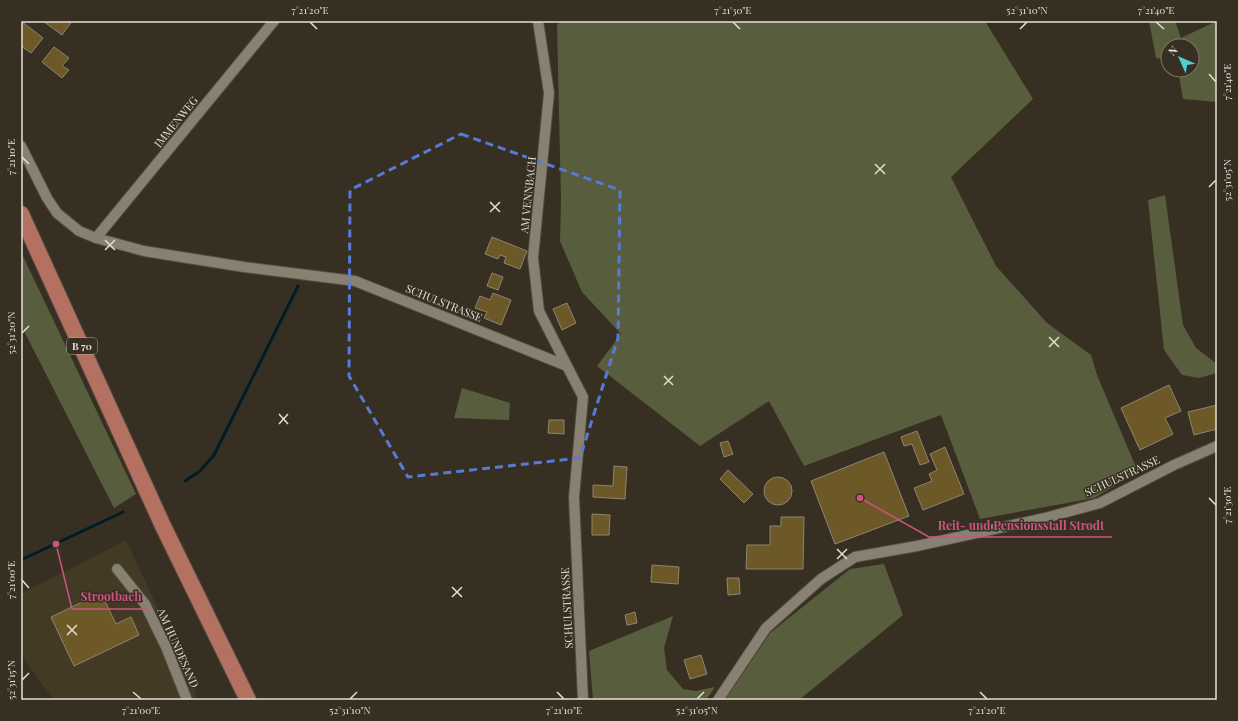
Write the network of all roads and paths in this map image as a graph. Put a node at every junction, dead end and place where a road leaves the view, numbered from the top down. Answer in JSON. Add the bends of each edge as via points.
{"nodes":[{"id":1,"x":274,"y":21,"type":"edge"},
{"id":2,"x":538,"y":21,"type":"edge"},
{"id":3,"x":21,"y":146,"type":"edge"},
{"id":4,"x":21,"y":214,"type":"edge"},
{"id":5,"x":96,"y":238,"type":"junction"},
{"id":6,"x":567,"y":366,"type":"junction"},
{"id":7,"x":1217,"y":446,"type":"edge"},
{"id":8,"x":117,"y":569,"type":"dead end"},
{"id":9,"x":187,"y":700,"type":"edge"},
{"id":10,"x":248,"y":700,"type":"edge"},
{"id":11,"x":583,"y":700,"type":"edge"},
{"id":12,"x":718,"y":700,"type":"edge"}],
"edges":[{"from":1,"to":5,"type":"street","name":"IMMENWEG"},
{"from":2,"to":6,"type":"street","name":"AM VENNBACH","via":[[549,93],[533,258],[539,311]]},
{"from":3,"to":5,"type":"street","name":"SCHULSTRASSE","via":[[57,213],[79,231]]},
{"from":4,"to":10,"type":"main road","number":"B 70","via":[[163,526]]},
{"from":5,"to":6,"type":"street","name":"SCHULSTRASSE","via":[[144,251],[228,265],[355,281]]},
{"from":6,"to":11,"type":"street","name":"SCHULSTRASSE","via":[[583,396],[574,497]]},
{"from":7,"to":12,"type":"street","name":"SCHULSTRASSE","via":[[1100,503],[1046,518],[855,557],[821,579],[766,628]]},
{"from":8,"to":9,"type":"street","name":"AM HUNDESAND","via":[[145,604],[166,647]]}]}
